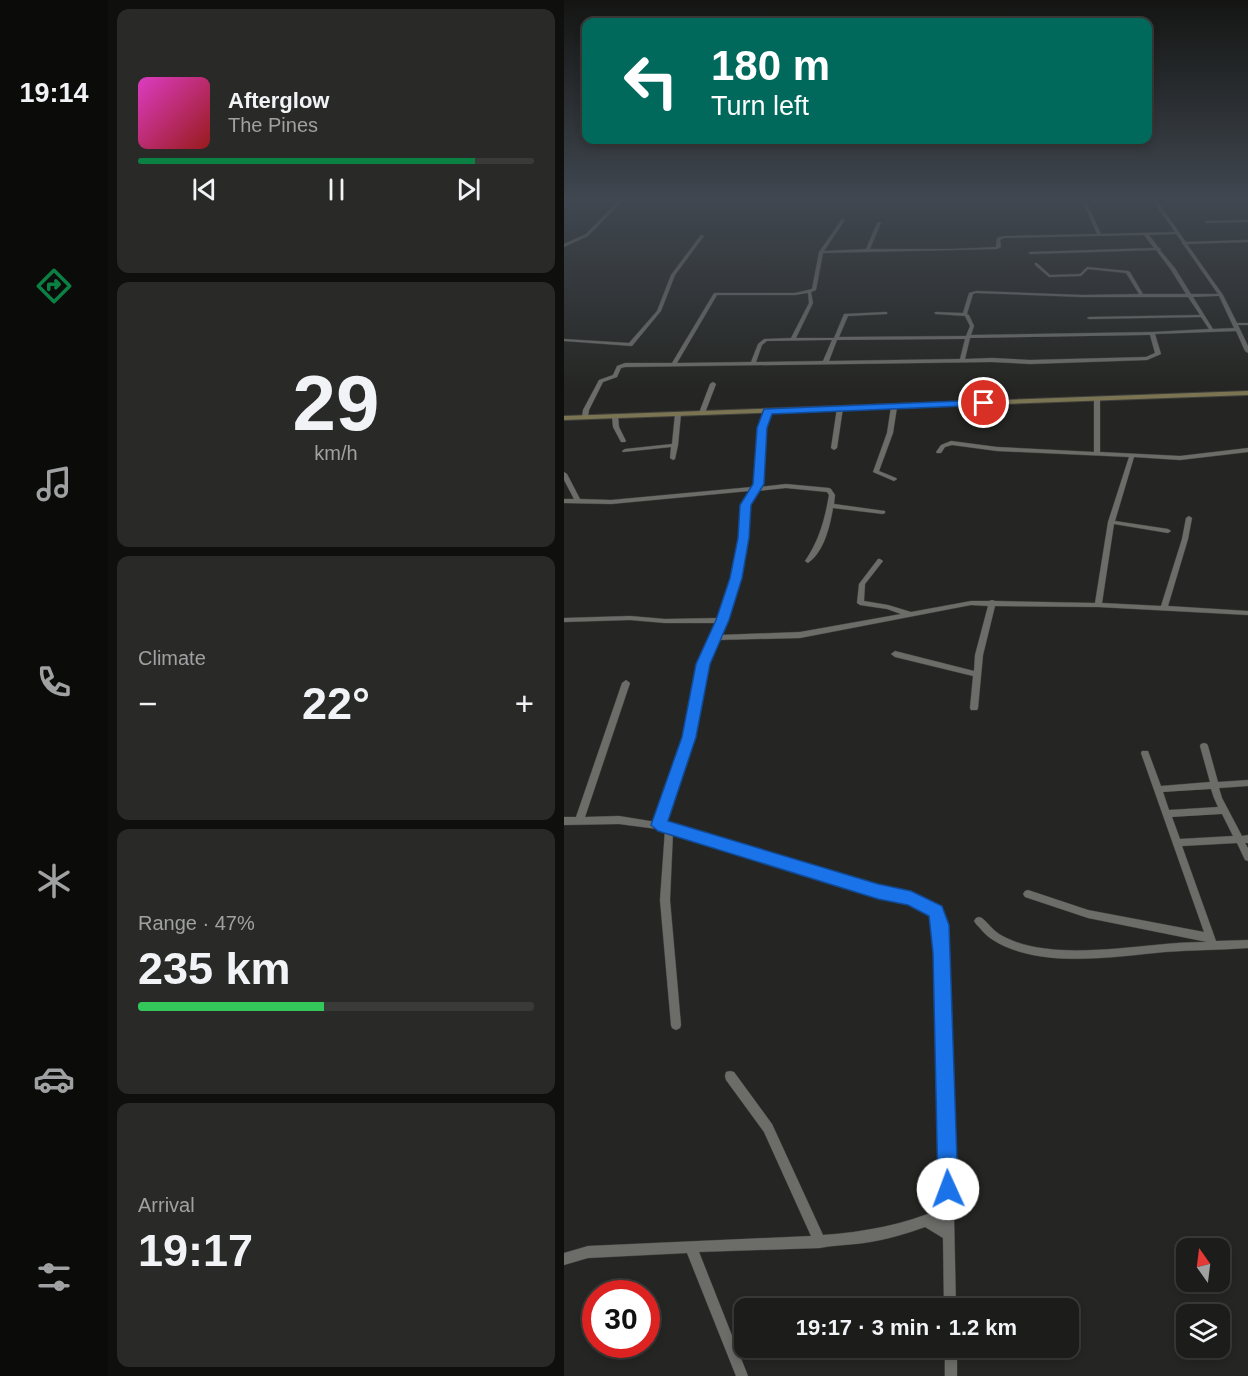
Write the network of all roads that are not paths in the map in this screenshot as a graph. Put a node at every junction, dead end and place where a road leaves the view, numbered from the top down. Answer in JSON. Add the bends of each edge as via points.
{"nodes":[{"id":1,"x":683,"y":262,"type":"edge"},
{"id":2,"x":819,"y":262,"type":"edge"},
{"id":3,"x":1168,"y":262,"type":"edge"},
{"id":4,"x":1197,"y":262,"type":"edge"},
{"id":5,"x":1037,"y":264,"type":"dead end"},
{"id":6,"x":810,"y":293,"type":"junction"},
{"id":7,"x":1142,"y":296,"type":"junction"},
{"id":8,"x":1190,"y":296,"type":"junction"},
{"id":9,"x":1221,"y":296,"type":"junction"},
{"id":10,"x":885,"y":313,"type":"dead end"},
{"id":11,"x":936,"y":313,"type":"dead end"},
{"id":12,"x":965,"y":313,"type":"junction"},
{"id":13,"x":1203,"y":316,"type":"junction"},
{"id":14,"x":1089,"y":318,"type":"dead end"},
{"id":15,"x":1248,"y":324,"type":"edge"},
{"id":16,"x":1237,"y":327,"type":"junction"},
{"id":17,"x":1211,"y":328,"type":"junction"},
{"id":18,"x":1152,"y":333,"type":"junction"},
{"id":19,"x":968,"y":337,"type":"junction"},
{"id":20,"x":834,"y":339,"type":"junction"},
{"id":21,"x":564,"y":340,"type":"edge"},
{"id":22,"x":793,"y":340,"type":"junction"},
{"id":23,"x":1248,"y":351,"type":"edge"},
{"id":24,"x":962,"y":362,"type":"junction"},
{"id":25,"x":825,"y":363,"type":"junction"},
{"id":26,"x":674,"y":364,"type":"junction"},
{"id":27,"x":753,"y":364,"type":"junction"},
{"id":28,"x":712,"y":384,"type":"dead end"},
{"id":29,"x":1248,"y":393,"type":"edge"},
{"id":30,"x":1097,"y":399,"type":"junction"},
{"id":31,"x":894,"y":407,"type":"junction"},
{"id":32,"x":840,"y":408,"type":"junction"},
{"id":33,"x":768,"y":411,"type":"junction"},
{"id":34,"x":702,"y":413,"type":"junction"},
{"id":35,"x":678,"y":414,"type":"junction"},
{"id":36,"x":615,"y":416,"type":"junction"},
{"id":37,"x":585,"y":417,"type":"junction"},
{"id":38,"x":564,"y":418,"type":"edge"},
{"id":39,"x":623,"y":441,"type":"dead end"},
{"id":40,"x":675,"y":445,"type":"junction"},
{"id":41,"x":834,"y":448,"type":"dead end"},
{"id":42,"x":1248,"y":450,"type":"edge"},
{"id":43,"x":624,"y":451,"type":"dead end"},
{"id":44,"x":939,"y":452,"type":"dead end"},
{"id":45,"x":1097,"y":453,"type":"junction"},
{"id":46,"x":1132,"y":456,"type":"junction"},
{"id":47,"x":673,"y":458,"type":"dead end"},
{"id":48,"x":564,"y":474,"type":"edge"},
{"id":49,"x":894,"y":479,"type":"dead end"},
{"id":50,"x":753,"y":491,"type":"junction"},
{"id":51,"x":577,"y":500,"type":"junction"},
{"id":52,"x":564,"y":501,"type":"edge"},
{"id":53,"x":831,"y":506,"type":"junction"},
{"id":54,"x":884,"y":512,"type":"dead end"},
{"id":55,"x":1189,"y":518,"type":"dead end"},
{"id":56,"x":1111,"y":522,"type":"junction"},
{"id":57,"x":1168,"y":531,"type":"dead end"},
{"id":58,"x":808,"y":561,"type":"dead end"},
{"id":59,"x":880,"y":561,"type":"dead end"},
{"id":60,"x":992,"y":602,"type":"junction"},
{"id":61,"x":1098,"y":605,"type":"junction"},
{"id":62,"x":1164,"y":608,"type":"junction"},
{"id":63,"x":1248,"y":613,"type":"edge"},
{"id":64,"x":912,"y":614,"type":"junction"},
{"id":65,"x":564,"y":620,"type":"edge"},
{"id":66,"x":723,"y":620,"type":"junction"},
{"id":67,"x":715,"y":638,"type":"junction"},
{"id":68,"x":895,"y":654,"type":"dead end"},
{"id":69,"x":977,"y":674,"type":"junction"},
{"id":70,"x":626,"y":683,"type":"dead end"},
{"id":71,"x":974,"y":708,"type":"dead end"},
{"id":72,"x":1204,"y":746,"type":"dead end"},
{"id":73,"x":1145,"y":753,"type":"dead end"},
{"id":74,"x":1248,"y":783,"type":"edge"},
{"id":75,"x":1214,"y":787,"type":"junction"},
{"id":76,"x":1159,"y":789,"type":"junction"},
{"id":77,"x":1224,"y":810,"type":"junction"},
{"id":78,"x":1168,"y":814,"type":"junction"},
{"id":79,"x":580,"y":819,"type":"junction"},
{"id":80,"x":564,"y":821,"type":"edge"},
{"id":81,"x":664,"y":826,"type":"junction"},
{"id":82,"x":1244,"y":839,"type":"edge"},
{"id":83,"x":1177,"y":843,"type":"junction"},
{"id":84,"x":1248,"y":857,"type":"edge"},
{"id":85,"x":1028,"y":894,"type":"dead end"},
{"id":86,"x":979,"y":921,"type":"dead end"},
{"id":87,"x":1212,"y":942,"type":"junction"},
{"id":88,"x":1248,"y":944,"type":"edge"},
{"id":89,"x":676,"y":1025,"type":"dead end"},
{"id":90,"x":730,"y":1076,"type":"dead end"},
{"id":91,"x":949,"y":1211,"type":"junction"},
{"id":92,"x":928,"y":1222,"type":"junction"},
{"id":93,"x":948,"y":1235,"type":"junction"},
{"id":94,"x":820,"y":1242,"type":"junction"},
{"id":95,"x":691,"y":1247,"type":"junction"},
{"id":96,"x":564,"y":1259,"type":"edge"},
{"id":97,"x":950,"y":1298,"type":"edge"},
{"id":98,"x":951,"y":1358,"type":"edge"},
{"id":99,"x":742,"y":1376,"type":"edge"},
{"id":100,"x":951,"y":1376,"type":"edge"}],
"edges":[{"from":1,"to":21,"type":"street","via":[[673,275],[659,311],[630,345]]},
{"from":2,"to":6,"type":"street"},
{"from":3,"to":8,"type":"street"},
{"from":4,"to":9,"type":"street"},
{"from":5,"to":7,"type":"street","via":[[1048,276],[1081,275],[1086,268],[1123,270],[1131,274]]},
{"from":6,"to":22,"type":"street","via":[[811,303]]},
{"from":6,"to":26,"type":"street","via":[[716,294]]},
{"from":7,"to":8,"type":"street"},
{"from":7,"to":12,"type":"street","via":[[976,292],[971,293]]},
{"from":8,"to":9,"type":"street"},
{"from":8,"to":13,"type":"street"},
{"from":9,"to":16,"type":"street"},
{"from":10,"to":20,"type":"street","via":[[846,315]]},
{"from":11,"to":12,"type":"street"},
{"from":12,"to":19,"type":"street","via":[[972,323]]},
{"from":13,"to":14,"type":"street"},
{"from":13,"to":17,"type":"street"},
{"from":15,"to":16,"type":"street"},
{"from":16,"to":17,"type":"street"},
{"from":16,"to":23,"type":"street"},
{"from":17,"to":18,"type":"street"},
{"from":18,"to":19,"type":"street"},
{"from":18,"to":24,"type":"street","via":[[1158,354],[1154,357]]},
{"from":19,"to":20,"type":"street"},
{"from":19,"to":24,"type":"street"},
{"from":20,"to":22,"type":"street"},
{"from":20,"to":25,"type":"street"},
{"from":22,"to":27,"type":"street","via":[[766,340],[760,344]]},
{"from":24,"to":25,"type":"street"},
{"from":25,"to":27,"type":"street"},
{"from":26,"to":27,"type":"street"},
{"from":26,"to":37,"type":"street","via":[[622,365],[615,376],[601,381]]},
{"from":28,"to":34,"type":"street"},
{"from":29,"to":30,"type":"street"},
{"from":30,"to":31,"type":"street"},
{"from":30,"to":45,"type":"street"},
{"from":31,"to":32,"type":"street"},
{"from":31,"to":49,"type":"street","via":[[890,433],[876,472]]},
{"from":32,"to":33,"type":"street"},
{"from":32,"to":41,"type":"street"},
{"from":33,"to":34,"type":"street"},
{"from":33,"to":50,"type":"street","via":[[762,428],[758,484]]},
{"from":34,"to":35,"type":"street"},
{"from":35,"to":36,"type":"street"},
{"from":35,"to":40,"type":"street"},
{"from":36,"to":37,"type":"street"},
{"from":36,"to":39,"type":"street"},
{"from":37,"to":38,"type":"street"},
{"from":40,"to":43,"type":"street"},
{"from":40,"to":47,"type":"street"},
{"from":42,"to":46,"type":"street","via":[[1180,458]]},
{"from":44,"to":45,"type":"street","via":[[947,444],[957,443],[997,449]]},
{"from":45,"to":46,"type":"street"},
{"from":46,"to":56,"type":"street"},
{"from":48,"to":51,"type":"street"},
{"from":50,"to":51,"type":"street","via":[[610,502]]},
{"from":50,"to":53,"type":"street","via":[[786,486],[829,490]]},
{"from":50,"to":66,"type":"street","via":[[746,505],[741,559]]},
{"from":51,"to":52,"type":"street"},
{"from":53,"to":54,"type":"street"},
{"from":53,"to":58,"type":"street","via":[[818,549]]},
{"from":55,"to":62,"type":"street"},
{"from":56,"to":57,"type":"street"},
{"from":56,"to":61,"type":"street"},
{"from":59,"to":64,"type":"street","via":[[862,584],[861,603]]},
{"from":60,"to":61,"type":"street"},
{"from":60,"to":64,"type":"street"},
{"from":60,"to":69,"type":"street"},
{"from":61,"to":62,"type":"street"},
{"from":62,"to":63,"type":"street"},
{"from":64,"to":67,"type":"street","via":[[800,635]]},
{"from":65,"to":66,"type":"street"},
{"from":66,"to":67,"type":"street"},
{"from":67,"to":81,"type":"street","via":[[703,664],[689,737]]},
{"from":68,"to":69,"type":"street"},
{"from":69,"to":71,"type":"street"},
{"from":70,"to":79,"type":"street"},
{"from":72,"to":75,"type":"street"},
{"from":73,"to":76,"type":"street"},
{"from":74,"to":75,"type":"street"},
{"from":75,"to":76,"type":"street"},
{"from":75,"to":77,"type":"street"},
{"from":76,"to":78,"type":"street"},
{"from":77,"to":78,"type":"street"},
{"from":77,"to":82,"type":"street"},
{"from":78,"to":83,"type":"street"},
{"from":79,"to":80,"type":"street"},
{"from":79,"to":81,"type":"street"},
{"from":81,"to":89,"type":"street"},
{"from":81,"to":91,"type":"street","via":[[911,898],[936,911],[942,953]]},
{"from":82,"to":83,"type":"street"},
{"from":82,"to":84,"type":"street"},
{"from":83,"to":87,"type":"street"},
{"from":85,"to":87,"type":"street","via":[[1088,914]]},
{"from":86,"to":87,"type":"street","via":[[988,934],[1002,942],[1052,953],[1103,954]]},
{"from":87,"to":88,"type":"street"},
{"from":90,"to":94,"type":"street","via":[[768,1128]]},
{"from":91,"to":92,"type":"street"},
{"from":91,"to":93,"type":"street"},
{"from":92,"to":93,"type":"street"},
{"from":92,"to":94,"type":"street"},
{"from":93,"to":97,"type":"street"},
{"from":94,"to":95,"type":"street"},
{"from":95,"to":96,"type":"street","via":[[588,1252]]},
{"from":95,"to":99,"type":"street"},
{"from":98,"to":100,"type":"street"}]}
